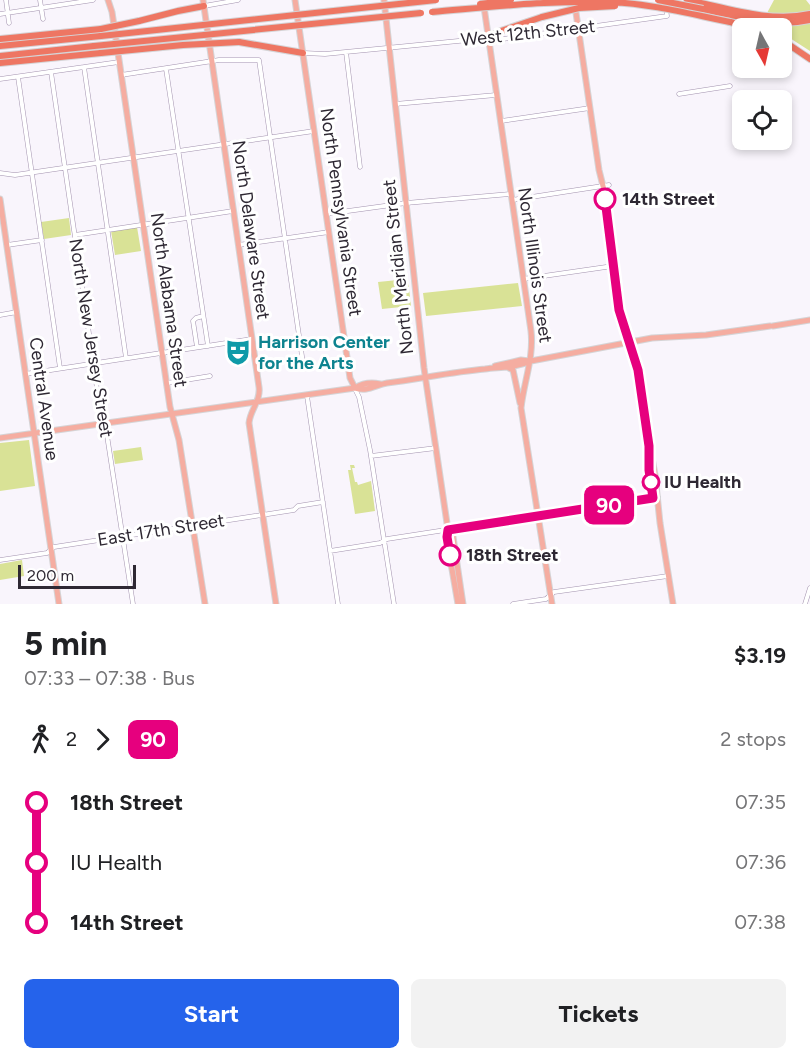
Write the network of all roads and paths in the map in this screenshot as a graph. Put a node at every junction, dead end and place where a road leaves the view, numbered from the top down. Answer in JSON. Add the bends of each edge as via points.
{"nodes":[{"id":1,"x":6,"y":0,"type":"edge"},
{"id":2,"x":40,"y":0,"type":"edge"},
{"id":3,"x":93,"y":0,"type":"edge"},
{"id":4,"x":108,"y":0,"type":"edge"},
{"id":5,"x":238,"y":0,"type":"edge"},
{"id":6,"x":295,"y":0,"type":"edge"},
{"id":7,"x":384,"y":0,"type":"edge"},
{"id":8,"x":436,"y":0,"type":"edge"},
{"id":9,"x":483,"y":0,"type":"edge"},
{"id":10,"x":511,"y":0,"type":"edge"},
{"id":11,"x":574,"y":0,"type":"edge"},
{"id":12,"x":658,"y":0,"type":"edge"},
{"id":13,"x":665,"y":0,"type":"edge"},
{"id":14,"x":687,"y":0,"type":"edge"},
{"id":15,"x":75,"y":1,"type":"edge"},
{"id":16,"x":203,"y":3,"type":"edge"},
{"id":17,"x":640,"y":4,"type":"junction"},
{"id":18,"x":41,"y":8,"type":"junction"},
{"id":19,"x":432,"y":12,"type":"junction"},
{"id":20,"x":8,"y":13,"type":"junction"},
{"id":21,"x":0,"y":14,"type":"edge"},
{"id":22,"x":810,"y":14,"type":"edge"},
{"id":23,"x":729,"y":15,"type":"junction"},
{"id":24,"x":735,"y":18,"type":"edge"},
{"id":25,"x":43,"y":19,"type":"dead end"},
{"id":26,"x":810,"y":20,"type":"edge"},
{"id":27,"x":9,"y":23,"type":"dead end"},
{"id":28,"x":578,"y":28,"type":"junction"},
{"id":29,"x":101,"y":33,"type":"junction"},
{"id":30,"x":489,"y":38,"type":"junction"},
{"id":31,"x":0,"y":39,"type":"edge"},
{"id":32,"x":0,"y":46,"type":"edge"},
{"id":33,"x":792,"y":47,"type":"edge"},
{"id":34,"x":388,"y":48,"type":"junction"},
{"id":35,"x":346,"y":52,"type":"junction"},
{"id":36,"x":303,"y":53,"type":"junction"},
{"id":37,"x":0,"y":56,"type":"edge"},
{"id":38,"x":807,"y":57,"type":"edge"},
{"id":39,"x":119,"y":62,"type":"junction"},
{"id":40,"x":212,"y":62,"type":"junction"},
{"id":41,"x":0,"y":63,"type":"edge"},
{"id":42,"x":84,"y":67,"type":"junction"},
{"id":43,"x":166,"y":69,"type":"junction"},
{"id":44,"x":51,"y":72,"type":"junction"},
{"id":45,"x":121,"y":75,"type":"junction"},
{"id":46,"x":18,"y":77,"type":"junction"},
{"id":47,"x":0,"y":79,"type":"edge"},
{"id":48,"x":730,"y":86,"type":"dead end"},
{"id":49,"x":679,"y":94,"type":"dead end"},
{"id":50,"x":496,"y":95,"type":"junction"},
{"id":51,"x":395,"y":104,"type":"junction"},
{"id":52,"x":590,"y":108,"type":"junction"},
{"id":53,"x":500,"y":121,"type":"junction"},
{"id":54,"x":314,"y":130,"type":"junction"},
{"id":55,"x":270,"y":137,"type":"junction"},
{"id":56,"x":224,"y":144,"type":"junction"},
{"id":57,"x":178,"y":151,"type":"junction"},
{"id":58,"x":133,"y":158,"type":"junction"},
{"id":59,"x":98,"y":163,"type":"junction"},
{"id":60,"x":360,"y":167,"type":"dead end"},
{"id":61,"x":65,"y":168,"type":"junction"},
{"id":62,"x":0,"y":173,"type":"edge"},
{"id":63,"x":32,"y":173,"type":"junction"},
{"id":64,"x":606,"y":186,"type":"junction"},
{"id":65,"x":511,"y":197,"type":"junction"},
{"id":66,"x":0,"y":199,"type":"edge"},
{"id":67,"x":406,"y":203,"type":"junction"},
{"id":68,"x":233,"y":211,"type":"junction"},
{"id":69,"x":326,"y":214,"type":"junction"},
{"id":70,"x":188,"y":218,"type":"junction"},
{"id":71,"x":143,"y":225,"type":"junction"},
{"id":72,"x":108,"y":230,"type":"junction"},
{"id":73,"x":329,"y":232,"type":"junction"},
{"id":74,"x":75,"y":235,"type":"junction"},
{"id":75,"x":285,"y":238,"type":"junction"},
{"id":76,"x":42,"y":240,"type":"junction"},
{"id":77,"x":4,"y":241,"type":"edge"},
{"id":78,"x":238,"y":245,"type":"junction"},
{"id":79,"x":613,"y":266,"type":"junction"},
{"id":80,"x":523,"y":279,"type":"junction"},
{"id":81,"x":16,"y":312,"type":"junction"},
{"id":82,"x":0,"y":315,"type":"edge"},
{"id":83,"x":203,"y":316,"type":"junction"},
{"id":84,"x":810,"y":320,"type":"edge"},
{"id":85,"x":252,"y":339,"type":"junction"},
{"id":86,"x":629,"y":342,"type":"junction"},
{"id":87,"x":208,"y":346,"type":"junction"},
{"id":88,"x":197,"y":347,"type":"junction"},
{"id":89,"x":162,"y":352,"type":"junction"},
{"id":90,"x":126,"y":358,"type":"junction"},
{"id":91,"x":531,"y":361,"type":"junction"},
{"id":92,"x":93,"y":363,"type":"junction"},
{"id":93,"x":303,"y":363,"type":"dead end"},
{"id":94,"x":60,"y":368,"type":"junction"},
{"id":95,"x":486,"y":368,"type":"junction"},
{"id":96,"x":508,"y":368,"type":"junction"},
{"id":97,"x":26,"y":374,"type":"junction"},
{"id":98,"x":210,"y":376,"type":"dead end"},
{"id":99,"x":425,"y":378,"type":"junction"},
{"id":100,"x":166,"y":383,"type":"junction"},
{"id":101,"x":355,"y":388,"type":"junction"},
{"id":102,"x":307,"y":396,"type":"junction"},
{"id":103,"x":257,"y":402,"type":"junction"},
{"id":104,"x":521,"y":408,"type":"junction"},
{"id":105,"x":172,"y":414,"type":"junction"},
{"id":106,"x":104,"y":424,"type":"junction"},
{"id":107,"x":34,"y":433,"type":"junction"},
{"id":108,"x":0,"y":438,"type":"edge"},
{"id":109,"x":436,"y":448,"type":"junction"},
{"id":110,"x":371,"y":456,"type":"junction"},
{"id":111,"x":658,"y":497,"type":"junction"},
{"id":112,"x":323,"y":502,"type":"junction"},
{"id":113,"x":262,"y":515,"type":"junction"},
{"id":114,"x":539,"y":516,"type":"junction"},
{"id":115,"x":192,"y":525,"type":"junction"},
{"id":116,"x":448,"y":530,"type":"junction"},
{"id":117,"x":123,"y":536,"type":"junction"},
{"id":118,"x":384,"y":541,"type":"junction"},
{"id":119,"x":51,"y":549,"type":"junction"},
{"id":120,"x":330,"y":551,"type":"junction"},
{"id":121,"x":0,"y":560,"type":"edge"},
{"id":122,"x":668,"y":576,"type":"junction"},
{"id":123,"x":810,"y":588,"type":"edge"},
{"id":124,"x":550,"y":595,"type":"junction"},
{"id":125,"x":59,"y":604,"type":"edge"},
{"id":126,"x":133,"y":604,"type":"edge"},
{"id":127,"x":205,"y":604,"type":"edge"},
{"id":128,"x":276,"y":604,"type":"edge"},
{"id":129,"x":338,"y":604,"type":"edge"},
{"id":130,"x":394,"y":604,"type":"edge"},
{"id":131,"x":460,"y":604,"type":"edge"},
{"id":132,"x":513,"y":604,"type":"edge"},
{"id":133,"x":552,"y":604,"type":"edge"},
{"id":134,"x":673,"y":604,"type":"edge"},
{"id":135,"x":805,"y":604,"type":"edge"}],
"edges":[{"from":1,"to":20,"type":"street"},
{"from":2,"to":18,"type":"street"},
{"from":3,"to":15,"type":"street"},
{"from":4,"to":39,"type":"main road","name":"North Alabama Street"},
{"from":5,"to":16,"type":"street"},
{"from":6,"to":36,"type":"main road","name":"North Pennsylvania Street"},
{"from":7,"to":34,"type":"main road","name":"North Meridian Street"},
{"from":8,"to":29,"type":"highway","bridge":true},
{"from":9,"to":30,"type":"main road","name":"North Illinois Street"},
{"from":10,"to":19,"type":"highway","bridge":true},
{"from":11,"to":28,"type":"main road"},
{"from":12,"to":23,"type":"highway","bridge":true},
{"from":13,"to":28,"type":"street","name":"West 12th Street","via":[[667,16]]},
{"from":14,"to":23,"type":"highway"},
{"from":15,"to":18,"type":"street"},
{"from":16,"to":29,"type":"highway","bridge":true},
{"from":16,"to":40,"type":"main road","name":"North Delaware Street"},
{"from":17,"to":19,"type":"highway","bridge":true,"via":[[580,2]]},
{"from":17,"to":23,"type":"highway","bridge":true},
{"from":17,"to":30,"type":"highway","bridge":true,"via":[[579,8],[542,17]]},
{"from":18,"to":20,"type":"street"},
{"from":18,"to":25,"type":"street"},
{"from":19,"to":37,"type":"highway","bridge":true},
{"from":20,"to":21,"type":"street"},
{"from":20,"to":27,"type":"street"},
{"from":22,"to":23,"type":"highway"},
{"from":23,"to":24,"type":"highway"},
{"from":23,"to":26,"type":"highway","via":[[779,23]]},
{"from":28,"to":30,"type":"street","name":"West 12th Street"},
{"from":28,"to":52,"type":"main road"},
{"from":29,"to":31,"type":"highway"},
{"from":29,"to":32,"type":"highway"},
{"from":30,"to":34,"type":"street","name":"West 12th Street"},
{"from":30,"to":50,"type":"main road","name":"North Illinois Street"},
{"from":33,"to":38,"type":"highway"},
{"from":34,"to":35,"type":"street","name":"West 12th Street"},
{"from":34,"to":51,"type":"main road","name":"North Meridian Street"},
{"from":35,"to":36,"type":"street","name":"West 12th Street"},
{"from":35,"to":60,"type":"street"},
{"from":36,"to":41,"type":"highway","bridge":true,"via":[[239,42]]},
{"from":36,"to":54,"type":"main road","name":"North Pennsylvania Street"},
{"from":39,"to":42,"type":"street"},
{"from":39,"to":45,"type":"main road","name":"North Alabama Street"},
{"from":40,"to":43,"type":"street"},
{"from":40,"to":55,"type":"street","via":[[259,60]]},
{"from":40,"to":56,"type":"main road","name":"North Delaware Street"},
{"from":42,"to":44,"type":"street"},
{"from":42,"to":59,"type":"street"},
{"from":43,"to":45,"type":"street"},
{"from":43,"to":57,"type":"street"},
{"from":44,"to":46,"type":"street"},
{"from":44,"to":61,"type":"street","name":"North New Jersey Street"},
{"from":45,"to":58,"type":"main road","name":"North Alabama Street"},
{"from":46,"to":47,"type":"street"},
{"from":46,"to":63,"type":"street"},
{"from":48,"to":49,"type":"street"},
{"from":50,"to":51,"type":"street"},
{"from":50,"to":53,"type":"main road","name":"North Illinois Street"},
{"from":51,"to":67,"type":"main road","name":"North Meridian Street"},
{"from":52,"to":53,"type":"street"},
{"from":52,"to":64,"type":"main road","via":[[599,170]]},
{"from":53,"to":65,"type":"main road","name":"North Illinois Street"},
{"from":54,"to":55,"type":"street"},
{"from":54,"to":69,"type":"main road","name":"North Pennsylvania Street"},
{"from":55,"to":56,"type":"street"},
{"from":55,"to":75,"type":"street"},
{"from":56,"to":57,"type":"street"},
{"from":56,"to":68,"type":"main road","name":"North Delaware Street"},
{"from":57,"to":58,"type":"street"},
{"from":57,"to":70,"type":"street"},
{"from":58,"to":59,"type":"street"},
{"from":58,"to":71,"type":"main road","name":"North Alabama Street"},
{"from":59,"to":61,"type":"street"},
{"from":59,"to":72,"type":"street"},
{"from":61,"to":63,"type":"street"},
{"from":61,"to":74,"type":"street","name":"North New Jersey Street"},
{"from":62,"to":63,"type":"street"},
{"from":63,"to":76,"type":"street"},
{"from":64,"to":65,"type":"street"},
{"from":64,"to":79,"type":"main road"},
{"from":65,"to":67,"type":"street"},
{"from":65,"to":80,"type":"main road","name":"North Illinois Street"},
{"from":66,"to":77,"type":"main road","name":"Central Avenue"},
{"from":67,"to":69,"type":"street"},
{"from":67,"to":99,"type":"main road","name":"North Meridian Street"},
{"from":68,"to":70,"type":"street"},
{"from":68,"to":78,"type":"main road","name":"North Delaware Street"},
{"from":69,"to":73,"type":"main road","name":"North Pennsylvania Street"},
{"from":70,"to":71,"type":"street"},
{"from":70,"to":83,"type":"street"},
{"from":71,"to":72,"type":"street"},
{"from":71,"to":89,"type":"main road","name":"North Alabama Street"},
{"from":72,"to":74,"type":"street"},
{"from":72,"to":90,"type":"street"},
{"from":73,"to":75,"type":"street"},
{"from":73,"to":101,"type":"main road","name":"North Pennsylvania Street","via":[[350,378]]},
{"from":74,"to":92,"type":"street","name":"North New Jersey Street"},
{"from":75,"to":78,"type":"street"},
{"from":75,"to":93,"type":"street"},
{"from":76,"to":77,"type":"street"},
{"from":76,"to":94,"type":"street"},
{"from":77,"to":81,"type":"main road","name":"Central Avenue"},
{"from":78,"to":85,"type":"main road","name":"North Delaware Street"},
{"from":79,"to":80,"type":"street"},
{"from":79,"to":86,"type":"main road","via":[[620,315]]},
{"from":80,"to":91,"type":"main road","name":"North Illinois Street"},
{"from":81,"to":82,"type":"street"},
{"from":81,"to":97,"type":"main road","name":"Central Avenue"},
{"from":83,"to":87,"type":"street"},
{"from":83,"to":88,"type":"street","via":[[193,321]]},
{"from":84,"to":86,"type":"main road"},
{"from":85,"to":87,"type":"street"},
{"from":85,"to":103,"type":"main road","name":"North Delaware Street","via":[[260,392]]},
{"from":86,"to":91,"type":"main road"},
{"from":86,"to":111,"type":"main road","via":[[637,367]]},
{"from":87,"to":88,"type":"street"},
{"from":88,"to":89,"type":"street"},
{"from":89,"to":90,"type":"street"},
{"from":89,"to":100,"type":"main road","name":"North Alabama Street"},
{"from":90,"to":92,"type":"street"},
{"from":91,"to":95,"type":"main road"},
{"from":91,"to":96,"type":"main road"},
{"from":91,"to":104,"type":"main road","name":"North Illinois Street"},
{"from":92,"to":94,"type":"street"},
{"from":92,"to":106,"type":"street","name":"North New Jersey Street"},
{"from":94,"to":97,"type":"street"},
{"from":95,"to":96,"type":"main road"},
{"from":95,"to":99,"type":"main road"},
{"from":96,"to":104,"type":"main road","via":[[513,370]]},
{"from":97,"to":107,"type":"main road","name":"Central Avenue"},
{"from":98,"to":100,"type":"street"},
{"from":99,"to":101,"type":"main road","via":[[380,384],[374,389]]},
{"from":99,"to":109,"type":"main road","name":"North Meridian Street"},
{"from":100,"to":105,"type":"main road","name":"North Alabama Street"},
{"from":101,"to":102,"type":"main road"},
{"from":101,"to":110,"type":"street","name":"North Pennsylvania Street"},
{"from":102,"to":103,"type":"main road"},
{"from":102,"to":112,"type":"street"},
{"from":103,"to":105,"type":"main road"},
{"from":103,"to":113,"type":"main road","name":"North Delaware Street","via":[[249,423]]},
{"from":104,"to":114,"type":"main road","name":"North Illinois Street"},
{"from":105,"to":106,"type":"main road"},
{"from":105,"to":115,"type":"main road","name":"North Alabama Street"},
{"from":106,"to":107,"type":"main road"},
{"from":106,"to":117,"type":"street","name":"North New Jersey Street"},
{"from":107,"to":108,"type":"main road"},
{"from":107,"to":119,"type":"main road","name":"Central Avenue"},
{"from":109,"to":110,"type":"street"},
{"from":109,"to":116,"type":"main road","name":"North Meridian Street"},
{"from":110,"to":118,"type":"street","name":"North Pennsylvania Street"},
{"from":111,"to":114,"type":"street"},
{"from":111,"to":122,"type":"main road"},
{"from":112,"to":113,"type":"street","name":"East 17th Street"},
{"from":112,"to":120,"type":"street"},
{"from":113,"to":115,"type":"street","name":"East 17th Street"},
{"from":113,"to":128,"type":"main road","name":"North Delaware Street"},
{"from":114,"to":116,"type":"street"},
{"from":114,"to":124,"type":"main road","name":"North Illinois Street"},
{"from":115,"to":117,"type":"street","name":"East 17th Street"},
{"from":115,"to":127,"type":"main road","name":"North Alabama Street"},
{"from":116,"to":118,"type":"street"},
{"from":116,"to":131,"type":"main road","name":"North Meridian Street","via":[[453,537]]},
{"from":117,"to":119,"type":"street","name":"East 17th Street"},
{"from":117,"to":126,"type":"street","name":"North New Jersey Street"},
{"from":118,"to":120,"type":"street"},
{"from":118,"to":130,"type":"street","name":"North Pennsylvania Street"},
{"from":119,"to":121,"type":"street","name":"East 17th Street"},
{"from":119,"to":125,"type":"main road","name":"Central Avenue"},
{"from":120,"to":129,"type":"street"},
{"from":122,"to":124,"type":"street"},
{"from":122,"to":134,"type":"main road"},
{"from":123,"to":135,"type":"street"},
{"from":124,"to":132,"type":"street"},
{"from":124,"to":133,"type":"main road","name":"North Illinois Street"}]}
